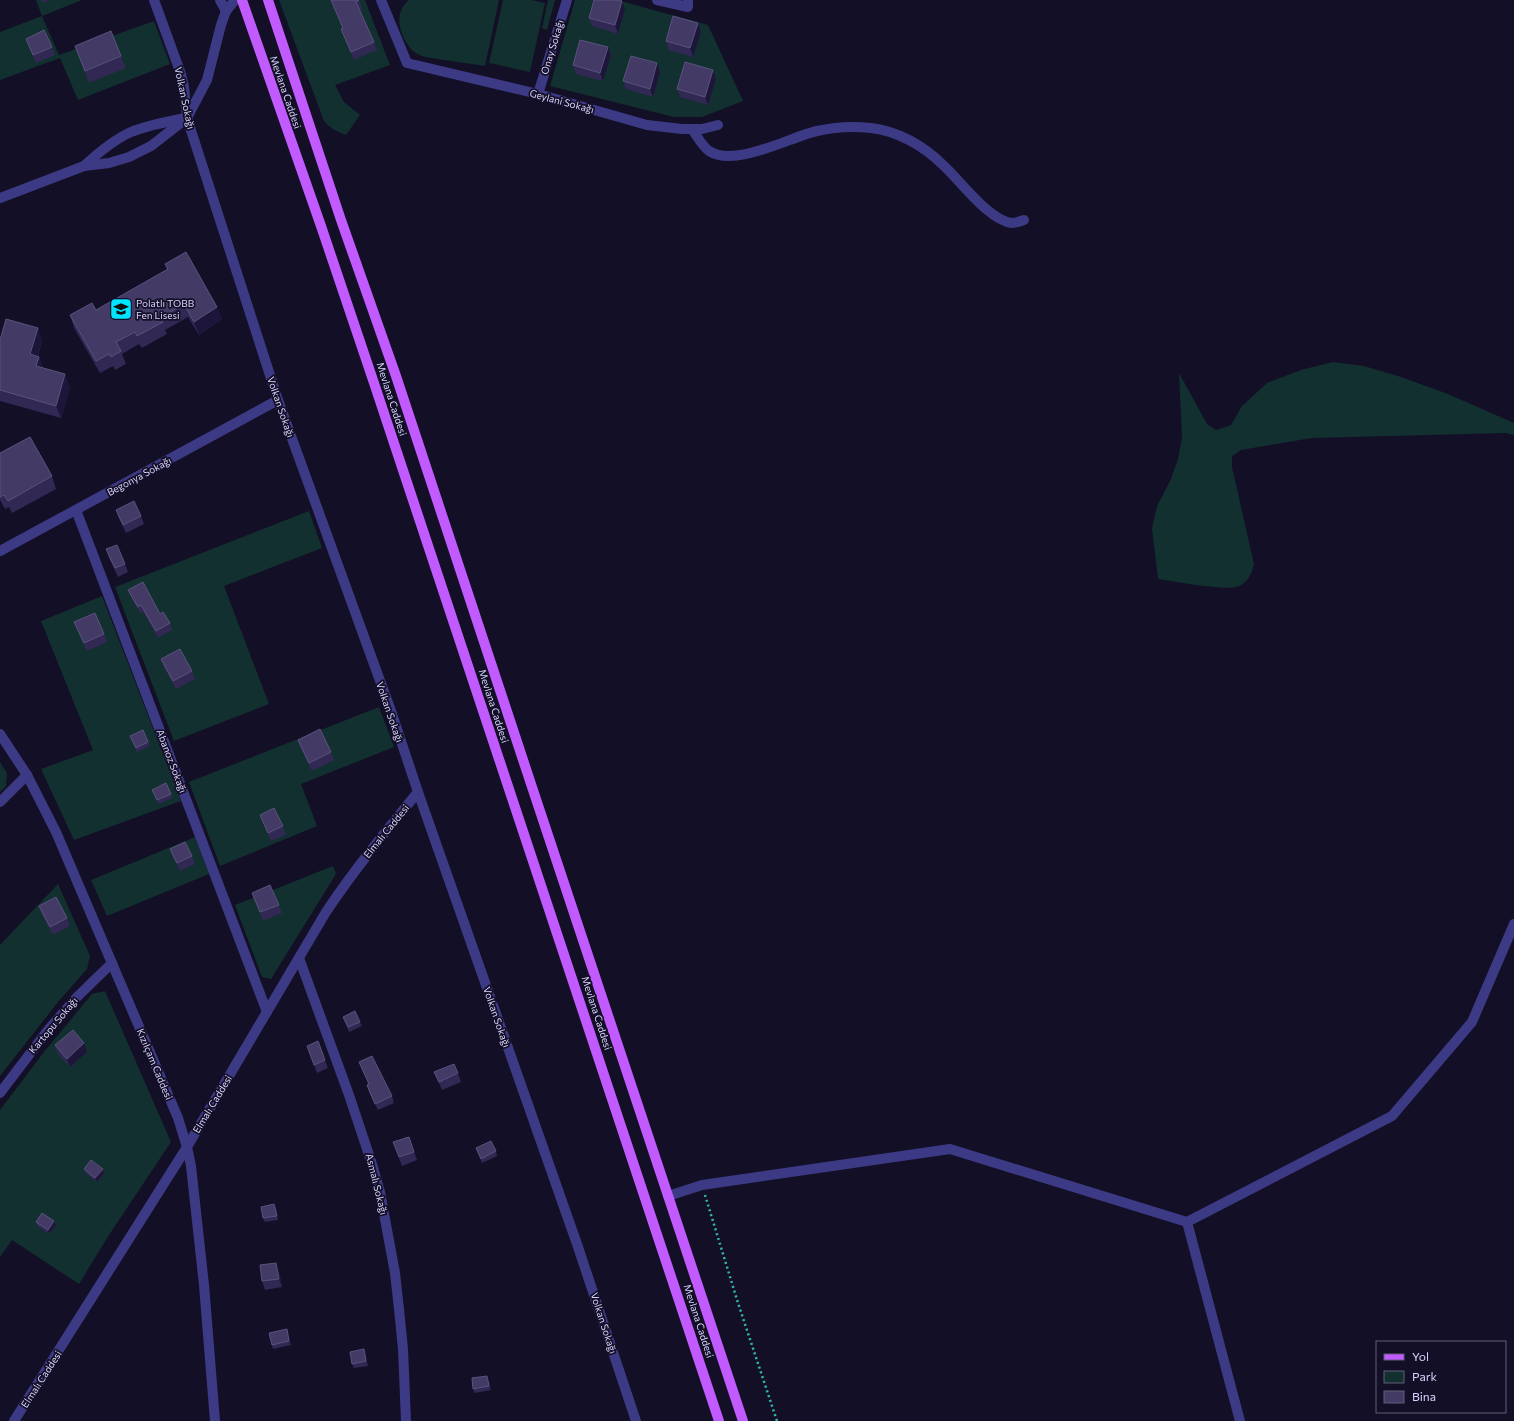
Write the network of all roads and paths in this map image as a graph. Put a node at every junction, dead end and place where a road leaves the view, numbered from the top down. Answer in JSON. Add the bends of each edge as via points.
{"nodes":[{"id":1,"x":154,"y":0,"type":"edge"},
{"id":2,"x":220,"y":0,"type":"edge"},
{"id":3,"x":235,"y":0,"type":"edge"},
{"id":4,"x":242,"y":0,"type":"edge"},
{"id":5,"x":268,"y":0,"type":"edge"},
{"id":6,"x":381,"y":0,"type":"edge"},
{"id":7,"x":567,"y":0,"type":"edge"},
{"id":8,"x":657,"y":0,"type":"edge"},
{"id":9,"x":688,"y":4,"type":"edge"},
{"id":10,"x":226,"y":11,"type":"junction"},
{"id":11,"x":538,"y":94,"type":"junction"},
{"id":12,"x":187,"y":118,"type":"junction"},
{"id":13,"x":718,"y":125,"type":"dead end"},
{"id":14,"x":692,"y":129,"type":"junction"},
{"id":15,"x":84,"y":166,"type":"junction"},
{"id":16,"x":1,"y":195,"type":"edge"},
{"id":17,"x":1024,"y":220,"type":"dead end"},
{"id":18,"x":278,"y":400,"type":"junction"},
{"id":19,"x":76,"y":510,"type":"junction"},
{"id":20,"x":0,"y":551,"type":"edge"},
{"id":21,"x":0,"y":734,"type":"edge"},
{"id":22,"x":27,"y":775,"type":"junction"},
{"id":23,"x":418,"y":792,"type":"junction"},
{"id":24,"x":0,"y":802,"type":"edge"},
{"id":25,"x":1514,"y":924,"type":"edge"},
{"id":26,"x":299,"y":958,"type":"junction"},
{"id":27,"x":112,"y":963,"type":"junction"},
{"id":28,"x":267,"y":1012,"type":"junction"},
{"id":29,"x":0,"y":1093,"type":"edge"},
{"id":30,"x":187,"y":1146,"type":"junction"},
{"id":31,"x":702,"y":1185,"type":"junction"},
{"id":32,"x":668,"y":1196,"type":"junction"},
{"id":33,"x":1187,"y":1222,"type":"junction"},
{"id":34,"x":14,"y":1421,"type":"edge"},
{"id":35,"x":215,"y":1421,"type":"edge"},
{"id":36,"x":406,"y":1421,"type":"edge"},
{"id":37,"x":636,"y":1421,"type":"edge"},
{"id":38,"x":719,"y":1421,"type":"edge"},
{"id":39,"x":743,"y":1421,"type":"edge"},
{"id":40,"x":778,"y":1421,"type":"edge"},
{"id":41,"x":1240,"y":1421,"type":"edge"}],
"edges":[{"from":1,"to":12,"type":"street","name":"Volkan Sokağı","via":[[181,74]]},
{"from":2,"to":10,"type":"street"},
{"from":3,"to":10,"type":"street"},
{"from":4,"to":38,"type":"main road","name":"Mevlana Caddesi","via":[[359,338]]},
{"from":5,"to":32,"type":"main road","name":"Mevlana Caddesi","via":[[396,376]]},
{"from":6,"to":11,"type":"street","name":"Geylani Sokağı","via":[[407,63]]},
{"from":7,"to":11,"type":"street","name":"Onay Sokağı"},
{"from":8,"to":9,"type":"street"},
{"from":10,"to":12,"type":"street","via":[[207,80]]},
{"from":11,"to":14,"type":"street","name":"Geylani Sokağı","via":[[648,125]]},
{"from":12,"to":15,"type":"street","via":[[132,132],[107,146]]},
{"from":12,"to":15,"type":"street","via":[[141,152],[119,161]]},
{"from":12,"to":18,"type":"street","name":"Volkan Sokağı"},
{"from":13,"to":14,"type":"street","name":"Geylani Sokağı"},
{"from":14,"to":17,"type":"street","via":[[709,151],[720,155],[758,151],[818,131],[871,128],[890,132],[910,141],[943,164],[985,209],[1012,222]]},
{"from":15,"to":16,"type":"street"},
{"from":18,"to":19,"type":"street","name":"Begonya Sokağı"},
{"from":18,"to":23,"type":"street","name":"Volkan Sokağı"},
{"from":19,"to":20,"type":"street","name":"Begonya Sokağı"},
{"from":19,"to":28,"type":"street","name":"Abanoz Sokağı"},
{"from":21,"to":22,"type":"street","name":"Kızılçam Caddesi"},
{"from":22,"to":24,"type":"street"},
{"from":22,"to":27,"type":"street","name":"Kızılçam Caddesi","via":[[56,832]]},
{"from":23,"to":26,"type":"street","name":"Elmalı Caddesi","via":[[345,883]]},
{"from":23,"to":37,"type":"street","name":"Volkan Sokağı","via":[[577,1244]]},
{"from":25,"to":33,"type":"street","via":[[1472,1022],[1392,1116]]},
{"from":26,"to":28,"type":"street","name":"Elmalı Caddesi"},
{"from":26,"to":36,"type":"street","name":"Asmalı Sokağı","via":[[350,1095],[380,1192],[399,1309]]},
{"from":27,"to":29,"type":"street","name":"Kartopu Sokağı","via":[[48,1030]]},
{"from":27,"to":30,"type":"street","name":"Kızılçam Caddesi","via":[[178,1118]]},
{"from":28,"to":30,"type":"street","name":"Elmalı Caddesi"},
{"from":30,"to":34,"type":"street","name":"Elmalı Caddesi"},
{"from":30,"to":35,"type":"street","name":"Kızılçam Caddesi","via":[[204,1285]]},
{"from":31,"to":32,"type":"street"},
{"from":31,"to":33,"type":"street","via":[[950,1149]]},
{"from":31,"to":40,"type":"path","via":[[738,1304]]},
{"from":32,"to":39,"type":"main road","name":"Mevlana Caddesi"},
{"from":33,"to":41,"type":"street"}]}
